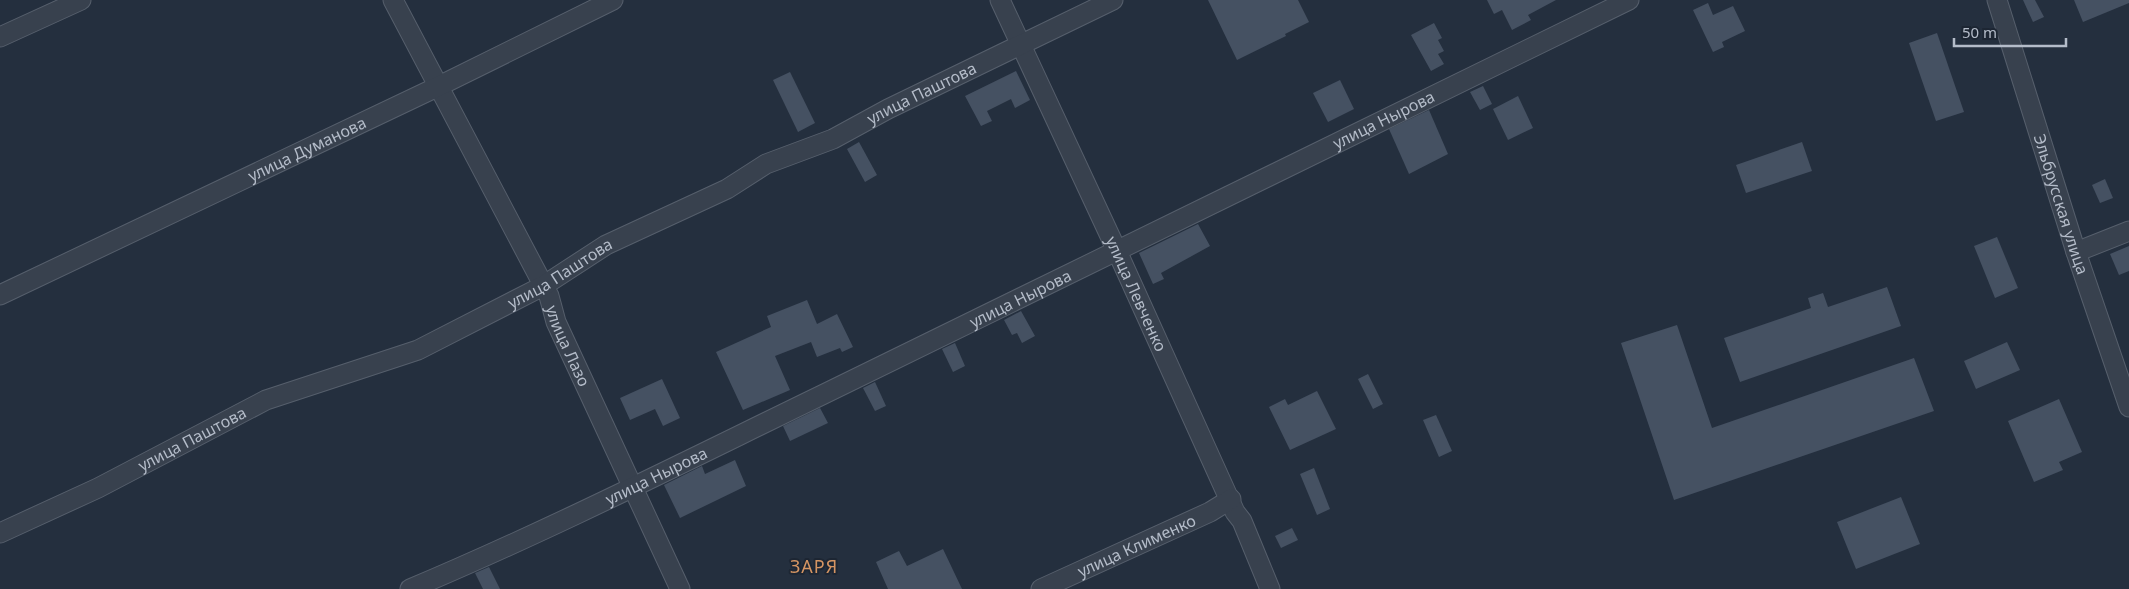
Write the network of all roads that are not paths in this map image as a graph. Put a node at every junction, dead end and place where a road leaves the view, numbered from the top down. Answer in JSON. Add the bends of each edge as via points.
{"nodes":[{"id":1,"x":81,"y":0,"type":"edge"},
{"id":2,"x":393,"y":0,"type":"edge"},
{"id":3,"x":614,"y":0,"type":"edge"},
{"id":4,"x":1000,"y":0,"type":"edge"},
{"id":5,"x":1113,"y":0,"type":"edge"},
{"id":6,"x":1629,"y":0,"type":"edge"},
{"id":7,"x":2000,"y":1,"type":"edge"},
{"id":8,"x":0,"y":37,"type":"edge"},
{"id":9,"x":1020,"y":45,"type":"junction"},
{"id":10,"x":437,"y":87,"type":"junction"},
{"id":11,"x":2129,"y":231,"type":"edge"},
{"id":12,"x":1117,"y":252,"type":"junction"},
{"id":13,"x":2076,"y":252,"type":"junction"},
{"id":14,"x":543,"y":286,"type":"junction"},
{"id":15,"x":0,"y":295,"type":"edge"},
{"id":16,"x":2129,"y":408,"type":"edge"},
{"id":17,"x":632,"y":487,"type":"junction"},
{"id":18,"x":1230,"y":499,"type":"junction"},
{"id":19,"x":0,"y":533,"type":"edge"},
{"id":20,"x":410,"y":589,"type":"edge"},
{"id":21,"x":680,"y":589,"type":"edge"},
{"id":22,"x":1041,"y":589,"type":"edge"},
{"id":23,"x":1270,"y":589,"type":"edge"}],
"edges":[{"from":1,"to":8,"type":"street"},
{"from":2,"to":10,"type":"street","name":"улица Лазо"},
{"from":3,"to":10,"type":"street","name":"улица Думанова"},
{"from":4,"to":9,"type":"street","name":"улица Левченко"},
{"from":5,"to":9,"type":"street","name":"улица Паштова"},
{"from":6,"to":12,"type":"street","name":"улица Нырова","via":[[1424,98]]},
{"from":7,"to":13,"type":"street","name":"Эльбрусская улица"},
{"from":9,"to":12,"type":"street","name":"улица Левченко"},
{"from":9,"to":14,"type":"street","name":"улица Паштова","via":[[833,139],[766,164],[727,189],[606,244]]},
{"from":10,"to":14,"type":"street","name":"улица Лазо"},
{"from":10,"to":15,"type":"street","name":"улица Думанова"},
{"from":11,"to":13,"type":"street"},
{"from":12,"to":17,"type":"street","name":"улица Нырова"},
{"from":12,"to":18,"type":"street","name":"улица Левченко"},
{"from":13,"to":16,"type":"street","name":"Эльбрусская улица"},
{"from":14,"to":17,"type":"street","name":"улица Лазо","via":[[556,322]]},
{"from":14,"to":19,"type":"street","name":"улица Паштова","via":[[418,350],[266,400],[98,488]]},
{"from":17,"to":20,"type":"street","name":"улица Нырова"},
{"from":17,"to":21,"type":"street","name":"улица Лазо"},
{"from":18,"to":22,"type":"street","name":"улица Клименко","via":[[1210,512]]},
{"from":18,"to":23,"type":"street","name":"улица Левченко"}]}
